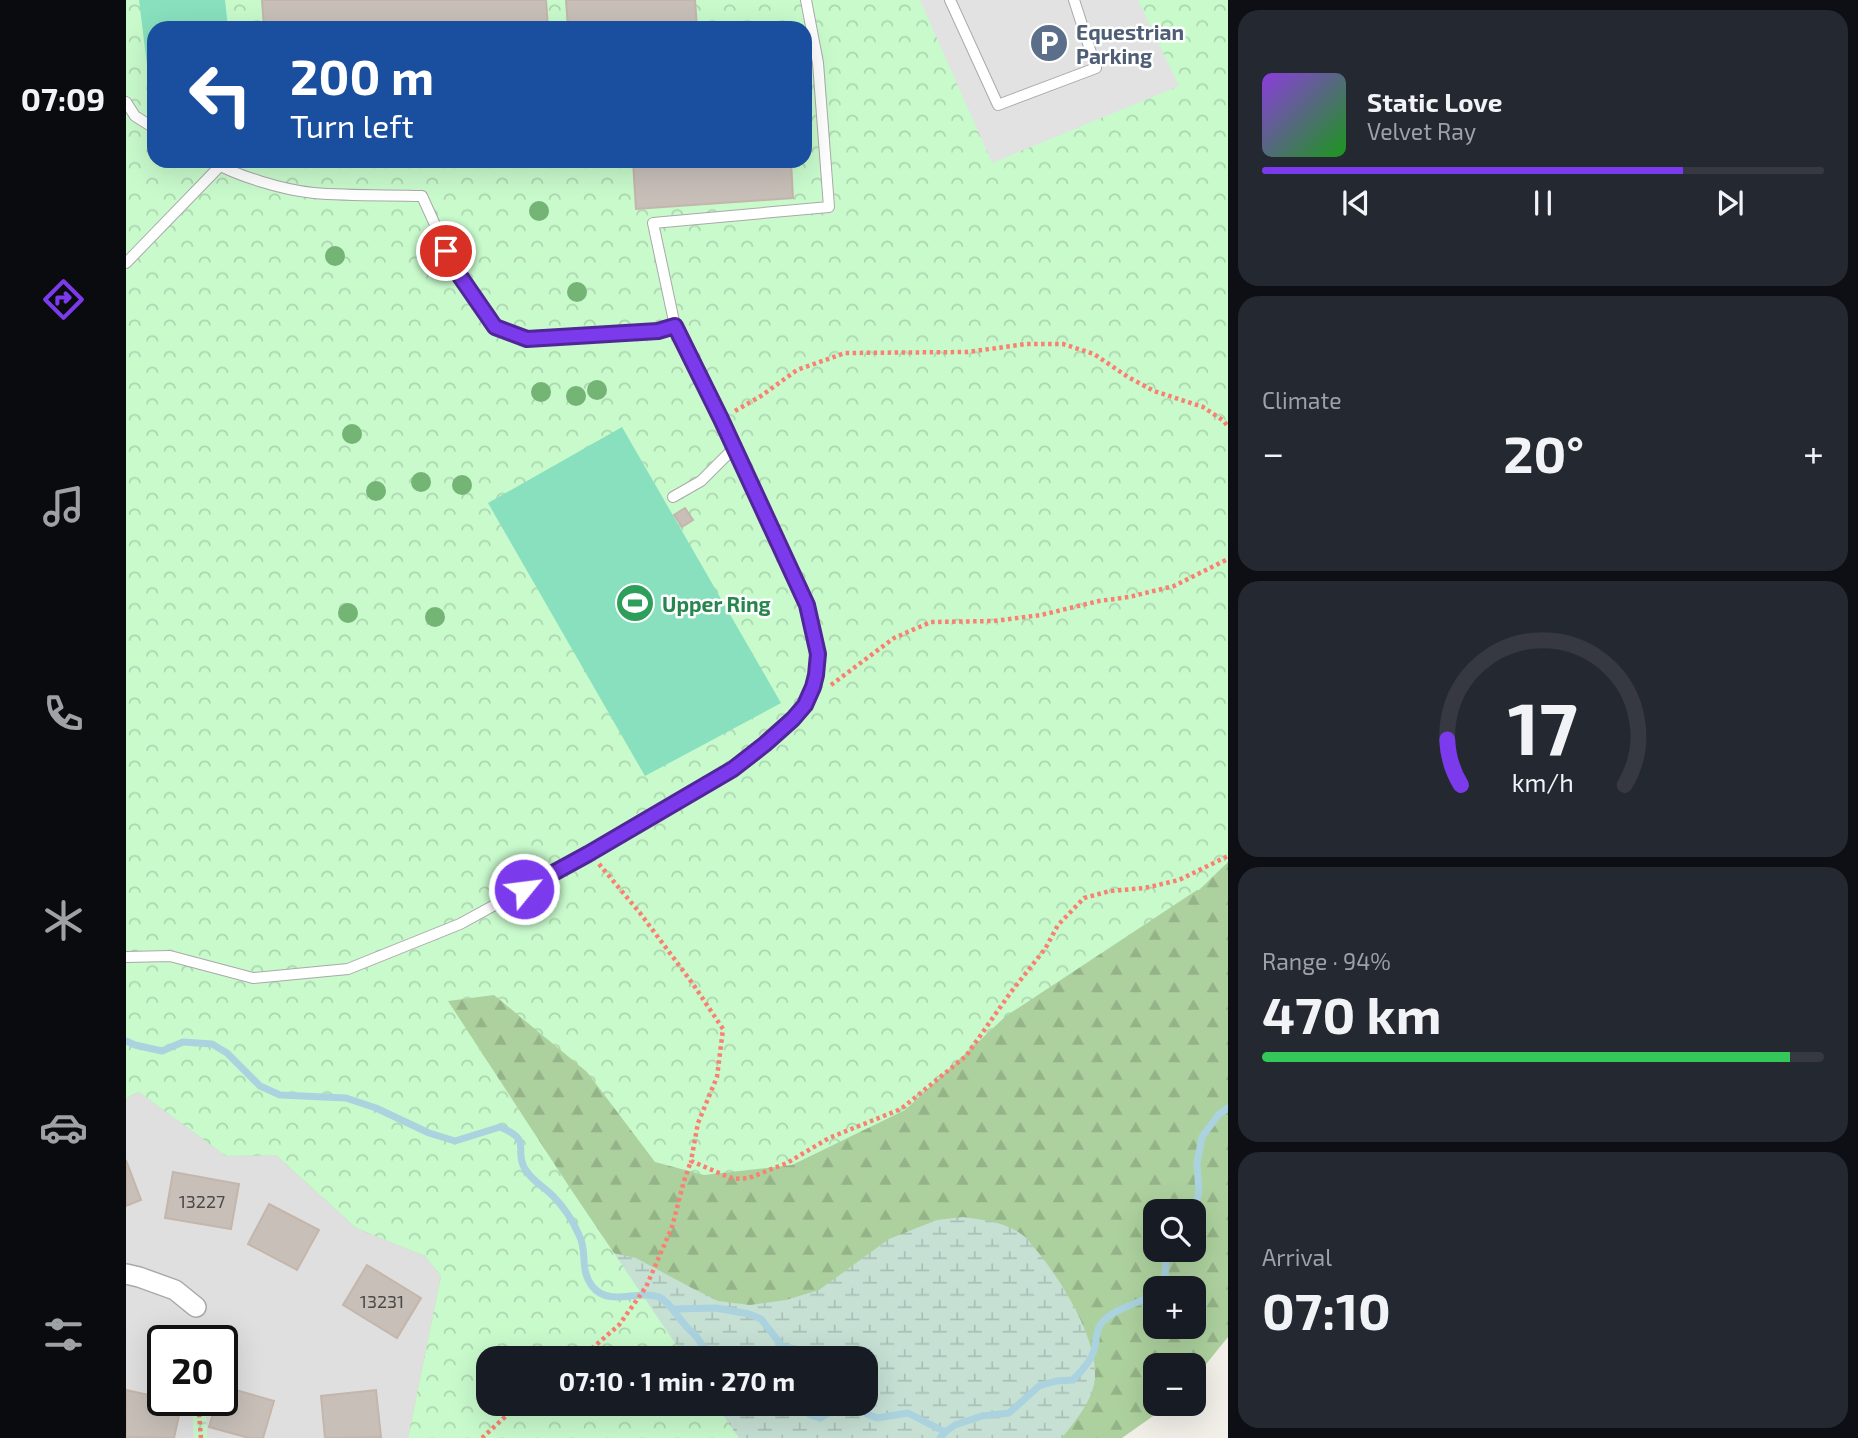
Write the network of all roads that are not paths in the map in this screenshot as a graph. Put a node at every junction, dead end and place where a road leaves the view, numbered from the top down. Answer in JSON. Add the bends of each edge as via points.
{"nodes":[{"id":1,"x":806,"y":0,"type":"edge"},
{"id":2,"x":950,"y":0,"type":"edge"},
{"id":3,"x":1074,"y":0,"type":"edge"},
{"id":4,"x":810,"y":21,"type":"edge"},
{"id":5,"x":812,"y":32,"type":"edge"},
{"id":6,"x":126,"y":102,"type":"edge"},
{"id":7,"x":147,"y":124,"type":"edge"},
{"id":8,"x":211,"y":168,"type":"edge"},
{"id":9,"x":226,"y":168,"type":"edge"},
{"id":10,"x":126,"y":263,"type":"edge"},
{"id":11,"x":675,"y":326,"type":"junction"},
{"id":12,"x":734,"y":448,"type":"junction"},
{"id":13,"x":673,"y":497,"type":"dead end"},
{"id":14,"x":126,"y":957,"type":"edge"},
{"id":15,"x":126,"y":1274,"type":"edge"},
{"id":16,"x":196,"y":1307,"type":"dead end"}],
"edges":[{"from":1,"to":4,"type":"lane"},
{"from":2,"to":3,"type":"lane","via":[[998,105],[1096,68]]},
{"from":5,"to":11,"type":"lane","via":[[829,207],[653,223]]},
{"from":6,"to":7,"type":"lane"},
{"from":8,"to":10,"type":"lane"},
{"from":9,"to":11,"type":"lane","via":[[312,193],[422,196],[455,269],[495,327],[527,339]]},
{"from":11,"to":12,"type":"lane"},
{"from":12,"to":13,"type":"lane","via":[[701,481]]},
{"from":12,"to":14,"type":"lane","via":[[807,605],[818,654],[805,705],[781,731],[733,769],[588,854],[460,924],[348,970],[253,978],[170,957]]},
{"from":15,"to":16,"type":"street","via":[[175,1290]]}]}
